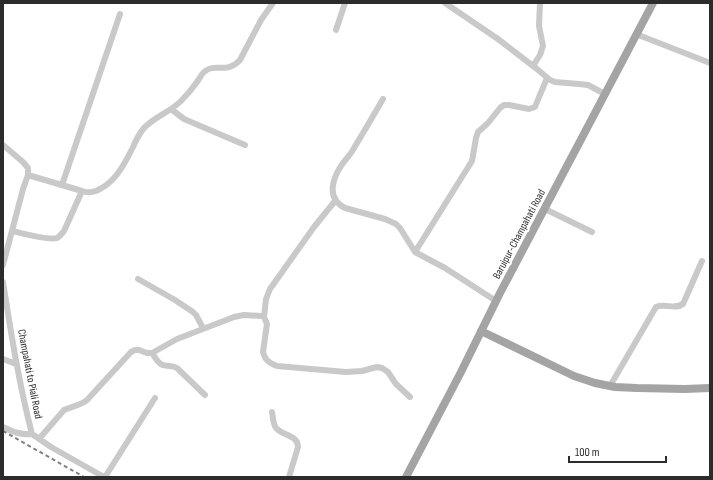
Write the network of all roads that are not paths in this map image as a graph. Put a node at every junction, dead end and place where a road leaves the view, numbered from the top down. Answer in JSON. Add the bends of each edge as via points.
{"nodes":[{"id":1,"x":273,"y":3,"type":"edge"},
{"id":2,"x":345,"y":3,"type":"edge"},
{"id":3,"x":444,"y":3,"type":"edge"},
{"id":4,"x":540,"y":3,"type":"edge"},
{"id":5,"x":653,"y":3,"type":"edge"},
{"id":6,"x":120,"y":14,"type":"dead end"},
{"id":7,"x":336,"y":30,"type":"dead end"},
{"id":8,"x":636,"y":34,"type":"junction"},
{"id":9,"x":710,"y":63,"type":"edge"},
{"id":10,"x":533,"y":66,"type":"junction"},
{"id":11,"x":547,"y":78,"type":"junction"},
{"id":12,"x":605,"y":94,"type":"junction"},
{"id":13,"x":383,"y":99,"type":"dead end"},
{"id":14,"x":171,"y":109,"type":"junction"},
{"id":15,"x":3,"y":145,"type":"edge"},
{"id":16,"x":245,"y":145,"type":"dead end"},
{"id":17,"x":28,"y":175,"type":"junction"},
{"id":18,"x":62,"y":185,"type":"junction"},
{"id":19,"x":82,"y":191,"type":"junction"},
{"id":20,"x":335,"y":201,"type":"junction"},
{"id":21,"x":545,"y":209,"type":"junction"},
{"id":22,"x":12,"y":231,"type":"junction"},
{"id":23,"x":592,"y":232,"type":"dead end"},
{"id":24,"x":415,"y":252,"type":"junction"},
{"id":25,"x":702,"y":260,"type":"dead end"},
{"id":26,"x":3,"y":265,"type":"edge"},
{"id":27,"x":138,"y":279,"type":"dead end"},
{"id":28,"x":3,"y":282,"type":"edge"},
{"id":29,"x":496,"y":301,"type":"junction"},
{"id":30,"x":264,"y":317,"type":"junction"},
{"id":31,"x":203,"y":328,"type":"junction"},
{"id":32,"x":481,"y":331,"type":"junction"},
{"id":33,"x":152,"y":353,"type":"junction"},
{"id":34,"x":3,"y":359,"type":"edge"},
{"id":35,"x":16,"y":364,"type":"junction"},
{"id":36,"x":610,"y":386,"type":"junction"},
{"id":37,"x":710,"y":388,"type":"edge"},
{"id":38,"x":205,"y":395,"type":"dead end"},
{"id":39,"x":410,"y":397,"type":"dead end"},
{"id":40,"x":155,"y":398,"type":"dead end"},
{"id":41,"x":272,"y":412,"type":"dead end"},
{"id":42,"x":3,"y":427,"type":"edge"},
{"id":43,"x":32,"y":434,"type":"junction"},
{"id":44,"x":39,"y":439,"type":"junction"},
{"id":45,"x":104,"y":477,"type":"edge"},
{"id":46,"x":289,"y":477,"type":"edge"},
{"id":47,"x":406,"y":477,"type":"edge"}],
"edges":[{"from":1,"to":14,"type":"street","via":[[240,60],[228,68],[215,68],[203,72],[190,92]]},
{"from":2,"to":7,"type":"street"},
{"from":3,"to":10,"type":"street"},
{"from":4,"to":10,"type":"street","via":[[539,26],[543,46]]},
{"from":5,"to":8,"type":"main road","name":"Baruipur-Champahati Road"},
{"from":6,"to":18,"type":"street"},
{"from":8,"to":9,"type":"street"},
{"from":8,"to":12,"type":"main road","name":"Baruipur-Champahati Road"},
{"from":10,"to":11,"type":"street"},
{"from":11,"to":12,"type":"street","via":[[555,82],[588,85]]},
{"from":11,"to":24,"type":"street","via":[[535,107],[529,109],[504,106],[478,132],[472,161]]},
{"from":12,"to":21,"type":"main road","name":"Baruipur-Champahati Road"},
{"from":13,"to":20,"type":"street","via":[[338,171],[332,189]]},
{"from":14,"to":16,"type":"street","via":[[184,119]]},
{"from":14,"to":19,"type":"street","via":[[139,134],[127,159],[109,184],[98,191]]},
{"from":15,"to":17,"type":"street","via":[[23,162],[28,168]]},
{"from":17,"to":18,"type":"street"},
{"from":17,"to":22,"type":"street"},
{"from":18,"to":19,"type":"street"},
{"from":19,"to":22,"type":"street","via":[[61,236],[48,238]]},
{"from":20,"to":24,"type":"street","via":[[344,208],[396,224]]},
{"from":20,"to":30,"type":"street","via":[[270,289]]},
{"from":21,"to":23,"type":"street"},
{"from":21,"to":29,"type":"main road","name":"Baruipur-Champahati Road"},
{"from":22,"to":26,"type":"street"},
{"from":24,"to":29,"type":"street"},
{"from":25,"to":36,"type":"street","via":[[683,304],[680,307],[656,307]]},
{"from":27,"to":31,"type":"street","via":[[193,312]]},
{"from":28,"to":35,"type":"street","name":"Champahati to Piali Road"},
{"from":29,"to":32,"type":"main road","name":"Baruipur-Champahati Road"},
{"from":30,"to":31,"type":"street","via":[[234,316]]},
{"from":30,"to":39,"type":"street","via":[[267,324],[263,352],[271,364],[346,372],[382,368]]},
{"from":31,"to":33,"type":"street"},
{"from":32,"to":36,"type":"main road","via":[[574,376]]},
{"from":32,"to":47,"type":"main road","name":"Baruipur-Champahati Road"},
{"from":33,"to":38,"type":"street","via":[[162,365],[177,368]]},
{"from":33,"to":44,"type":"street","via":[[139,350],[131,352],[87,400],[64,410]]},
{"from":34,"to":35,"type":"street"},
{"from":35,"to":43,"type":"street","name":"Champahati to Piali Road"},
{"from":36,"to":37,"type":"main road"},
{"from":40,"to":45,"type":"street"},
{"from":41,"to":46,"type":"street","via":[[276,428],[298,443]]},
{"from":42,"to":43,"type":"street","via":[[15,433]]},
{"from":43,"to":44,"type":"street","name":"Champahati to Piali Road"},
{"from":44,"to":45,"type":"street","name":"Champahati to Piali Road"}]}
